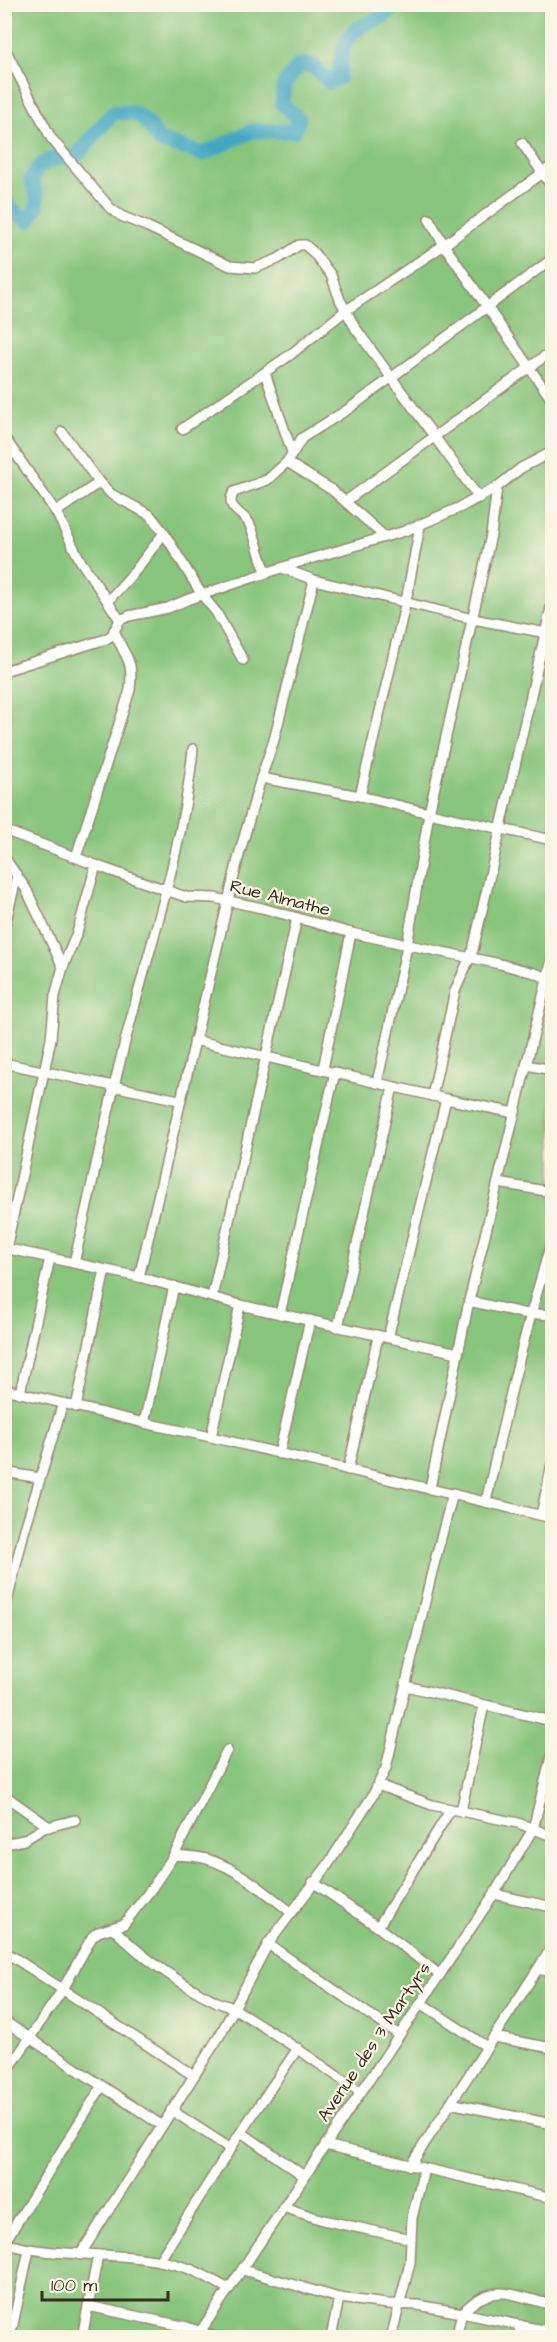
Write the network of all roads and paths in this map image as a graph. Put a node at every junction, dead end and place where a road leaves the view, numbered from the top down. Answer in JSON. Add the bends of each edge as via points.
{"nodes":[{"id":1,"x":4,"y":47,"type":"edge"},
{"id":2,"x":522,"y":143,"type":"dead end"},
{"id":3,"x":552,"y":166,"type":"edge"},
{"id":4,"x":542,"y":173,"type":"junction"},
{"id":5,"x":552,"y":188,"type":"edge"},
{"id":6,"x":429,"y":219,"type":"dead end"},
{"id":7,"x":444,"y":245,"type":"junction"},
{"id":8,"x":552,"y":259,"type":"edge"},
{"id":9,"x":488,"y":306,"type":"junction"},
{"id":10,"x":345,"y":310,"type":"junction"},
{"id":11,"x":552,"y":351,"type":"edge"},
{"id":12,"x":530,"y":367,"type":"junction"},
{"id":13,"x":265,"y":373,"type":"junction"},
{"id":14,"x":391,"y":378,"type":"junction"},
{"id":15,"x":552,"y":400,"type":"edge"},
{"id":16,"x":182,"y":429,"type":"dead end"},
{"id":17,"x":62,"y":432,"type":"dead end"},
{"id":18,"x":433,"y":436,"type":"junction"},
{"id":19,"x":4,"y":437,"type":"edge"},
{"id":20,"x":292,"y":452,"type":"junction"},
{"id":21,"x":552,"y":452,"type":"edge"},
{"id":22,"x":287,"y":462,"type":"junction"},
{"id":23,"x":100,"y":482,"type":"junction"},
{"id":24,"x":497,"y":487,"type":"junction"},
{"id":25,"x":479,"y":498,"type":"junction"},
{"id":26,"x":346,"y":501,"type":"junction"},
{"id":27,"x":56,"y":512,"type":"junction"},
{"id":28,"x":420,"y":526,"type":"junction"},
{"id":29,"x":164,"y":533,"type":"junction"},
{"id":30,"x":384,"y":536,"type":"junction"},
{"id":31,"x":282,"y":568,"type":"junction"},
{"id":32,"x":267,"y":573,"type":"junction"},
{"id":33,"x":314,"y":580,"type":"junction"},
{"id":34,"x":202,"y":595,"type":"junction"},
{"id":35,"x":108,"y":601,"type":"junction"},
{"id":36,"x":406,"y":601,"type":"junction"},
{"id":37,"x":552,"y":603,"type":"edge"},
{"id":38,"x":473,"y":619,"type":"junction"},
{"id":39,"x":120,"y":620,"type":"junction"},
{"id":40,"x":114,"y":630,"type":"junction"},
{"id":41,"x":549,"y":633,"type":"edge"},
{"id":42,"x":243,"y":660,"type":"dead end"},
{"id":43,"x":4,"y":671,"type":"edge"},
{"id":44,"x":193,"y":748,"type":"dead end"},
{"id":45,"x":261,"y":778,"type":"junction"},
{"id":46,"x":360,"y":796,"type":"junction"},
{"id":47,"x":429,"y":813,"type":"junction"},
{"id":48,"x":499,"y":829,"type":"junction"},
{"id":49,"x":4,"y":830,"type":"edge"},
{"id":50,"x":552,"y":840,"type":"edge"},
{"id":51,"x":4,"y":857,"type":"edge"},
{"id":52,"x":76,"y":857,"type":"junction"},
{"id":53,"x":96,"y":865,"type":"junction"},
{"id":54,"x":17,"y":875,"type":"junction"},
{"id":55,"x":167,"y":891,"type":"junction"},
{"id":56,"x":229,"y":901,"type":"junction"},
{"id":57,"x":297,"y":918,"type":"junction"},
{"id":58,"x":4,"y":929,"type":"edge"},
{"id":59,"x":351,"y":933,"type":"junction"},
{"id":60,"x":407,"y":946,"type":"junction"},
{"id":61,"x":468,"y":958,"type":"junction"},
{"id":62,"x":552,"y":959,"type":"edge"},
{"id":63,"x":63,"y":967,"type":"junction"},
{"id":64,"x":550,"y":979,"type":"edge"},
{"id":65,"x":194,"y":1040,"type":"junction"},
{"id":66,"x":267,"y":1057,"type":"junction"},
{"id":67,"x":4,"y":1062,"type":"edge"},
{"id":68,"x":527,"y":1065,"type":"junction"},
{"id":69,"x":323,"y":1069,"type":"junction"},
{"id":70,"x":552,"y":1070,"type":"edge"},
{"id":71,"x":44,"y":1071,"type":"junction"},
{"id":72,"x":335,"y":1072,"type":"junction"},
{"id":73,"x":377,"y":1083,"type":"junction"},
{"id":74,"x":115,"y":1085,"type":"junction"},
{"id":75,"x":393,"y":1087,"type":"junction"},
{"id":76,"x":432,"y":1096,"type":"junction"},
{"id":77,"x":446,"y":1099,"type":"junction"},
{"id":78,"x":179,"y":1100,"type":"junction"},
{"id":79,"x":515,"y":1113,"type":"junction"},
{"id":80,"x":498,"y":1183,"type":"junction"},
{"id":81,"x":552,"y":1192,"type":"edge"},
{"id":82,"x":552,"y":1240,"type":"edge"},
{"id":83,"x":5,"y":1249,"type":"edge"},
{"id":84,"x":50,"y":1258,"type":"junction"},
{"id":85,"x":74,"y":1263,"type":"junction"},
{"id":86,"x":105,"y":1270,"type":"junction"},
{"id":87,"x":139,"y":1277,"type":"junction"},
{"id":88,"x":174,"y":1286,"type":"junction"},
{"id":89,"x":212,"y":1297,"type":"junction"},
{"id":90,"x":469,"y":1301,"type":"junction"},
{"id":91,"x":240,"y":1305,"type":"junction"},
{"id":92,"x":531,"y":1312,"type":"junction"},
{"id":93,"x":280,"y":1314,"type":"junction"},
{"id":94,"x":552,"y":1316,"type":"edge"},
{"id":95,"x":310,"y":1320,"type":"junction"},
{"id":96,"x":338,"y":1327,"type":"junction"},
{"id":97,"x":383,"y":1337,"type":"junction"},
{"id":98,"x":458,"y":1353,"type":"junction"},
{"id":99,"x":4,"y":1389,"type":"edge"},
{"id":100,"x":20,"y":1393,"type":"junction"},
{"id":101,"x":63,"y":1403,"type":"junction"},
{"id":102,"x":76,"y":1407,"type":"junction"},
{"id":103,"x":144,"y":1423,"type":"junction"},
{"id":104,"x":211,"y":1437,"type":"junction"},
{"id":105,"x":279,"y":1454,"type":"junction"},
{"id":106,"x":552,"y":1464,"type":"edge"},
{"id":107,"x":348,"y":1470,"type":"junction"},
{"id":108,"x":4,"y":1472,"type":"edge"},
{"id":109,"x":40,"y":1478,"type":"junction"},
{"id":110,"x":430,"y":1488,"type":"junction"},
{"id":111,"x":453,"y":1493,"type":"junction"},
{"id":112,"x":486,"y":1502,"type":"junction"},
{"id":113,"x":541,"y":1515,"type":"junction"},
{"id":114,"x":552,"y":1518,"type":"edge"},
{"id":115,"x":4,"y":1614,"type":"edge"},
{"id":116,"x":406,"y":1686,"type":"junction"},
{"id":117,"x":484,"y":1705,"type":"junction"},
{"id":118,"x":552,"y":1721,"type":"edge"},
{"id":119,"x":227,"y":1750,"type":"dead end"},
{"id":120,"x":552,"y":1753,"type":"edge"},
{"id":121,"x":378,"y":1785,"type":"junction"},
{"id":122,"x":4,"y":1796,"type":"edge"},
{"id":123,"x":456,"y":1810,"type":"junction"},
{"id":124,"x":75,"y":1820,"type":"dead end"},
{"id":125,"x":49,"y":1827,"type":"junction"},
{"id":126,"x":533,"y":1829,"type":"junction"},
{"id":127,"x":552,"y":1836,"type":"edge"},
{"id":128,"x":4,"y":1844,"type":"edge"},
{"id":129,"x":174,"y":1855,"type":"junction"},
{"id":130,"x":313,"y":1882,"type":"junction"},
{"id":131,"x":494,"y":1894,"type":"junction"},
{"id":132,"x":552,"y":1907,"type":"edge"},
{"id":133,"x":291,"y":1912,"type":"junction"},
{"id":134,"x":378,"y":1927,"type":"junction"},
{"id":135,"x":113,"y":1928,"type":"junction"},
{"id":136,"x":268,"y":1944,"type":"junction"},
{"id":137,"x":552,"y":1947,"type":"edge"},
{"id":138,"x":4,"y":1952,"type":"edge"},
{"id":139,"x":538,"y":1969,"type":"junction"},
{"id":140,"x":552,"y":1972,"type":"edge"},
{"id":141,"x":440,"y":1975,"type":"junction"},
{"id":142,"x":63,"y":1989,"type":"junction"},
{"id":143,"x":421,"y":2003,"type":"junction"},
{"id":144,"x":235,"y":2009,"type":"junction"},
{"id":145,"x":4,"y":2021,"type":"edge"},
{"id":146,"x":399,"y":2035,"type":"junction"},
{"id":147,"x":494,"y":2037,"type":"junction"},
{"id":148,"x":30,"y":2039,"type":"junction"},
{"id":149,"x":298,"y":2048,"type":"junction"},
{"id":150,"x":486,"y":2048,"type":"junction"},
{"id":151,"x":552,"y":2048,"type":"edge"},
{"id":152,"x":4,"y":2076,"type":"edge"},
{"id":153,"x":194,"y":2076,"type":"junction"},
{"id":154,"x":102,"y":2086,"type":"junction"},
{"id":155,"x":360,"y":2092,"type":"junction"},
{"id":156,"x":450,"y":2103,"type":"junction"},
{"id":157,"x":171,"y":2110,"type":"junction"},
{"id":158,"x":552,"y":2124,"type":"edge"},
{"id":159,"x":161,"y":2125,"type":"junction"},
{"id":160,"x":242,"y":2132,"type":"junction"},
{"id":161,"x":325,"y":2145,"type":"junction"},
{"id":162,"x":231,"y":2149,"type":"junction"},
{"id":163,"x":410,"y":2166,"type":"junction"},
{"id":164,"x":424,"y":2169,"type":"junction"},
{"id":165,"x":304,"y":2176,"type":"junction"},
{"id":166,"x":552,"y":2198,"type":"edge"},
{"id":167,"x":283,"y":2207,"type":"junction"},
{"id":168,"x":411,"y":2239,"type":"junction"},
{"id":169,"x":29,"y":2250,"type":"junction"},
{"id":170,"x":80,"y":2255,"type":"junction"},
{"id":171,"x":99,"y":2255,"type":"junction"},
{"id":172,"x":159,"y":2261,"type":"junction"},
{"id":173,"x":243,"y":2270,"type":"junction"},
{"id":174,"x":229,"y":2289,"type":"junction"},
{"id":175,"x":339,"y":2298,"type":"junction"},
{"id":176,"x":398,"y":2305,"type":"junction"},
{"id":177,"x":552,"y":2305,"type":"edge"},
{"id":178,"x":88,"y":2306,"type":"junction"},
{"id":179,"x":462,"y":2313,"type":"junction"},
{"id":180,"x":520,"y":2325,"type":"junction"},
{"id":181,"x":552,"y":2332,"type":"edge"},
{"id":182,"x":198,"y":2335,"type":"edge"},
{"id":183,"x":10,"y":2337,"type":"edge"},
{"id":184,"x":82,"y":2337,"type":"edge"},
{"id":185,"x":217,"y":2337,"type":"edge"},
{"id":186,"x":331,"y":2337,"type":"edge"},
{"id":187,"x":391,"y":2337,"type":"edge"},
{"id":188,"x":456,"y":2337,"type":"edge"},
{"id":189,"x":518,"y":2337,"type":"edge"}],
"edges":[{"from":1,"to":10,"type":"street","via":[[32,105],[59,148],[110,208],[223,264],[240,268],[255,268],[304,245],[331,274]]},
{"from":2,"to":4,"type":"street"},
{"from":3,"to":4,"type":"street"},
{"from":4,"to":5,"type":"street"},
{"from":4,"to":7,"type":"street"},
{"from":6,"to":7,"type":"street"},
{"from":7,"to":9,"type":"street"},
{"from":7,"to":10,"type":"street"},
{"from":8,"to":9,"type":"street"},
{"from":9,"to":12,"type":"street"},
{"from":9,"to":14,"type":"street"},
{"from":10,"to":13,"type":"street"},
{"from":10,"to":14,"type":"street"},
{"from":11,"to":12,"type":"street"},
{"from":12,"to":15,"type":"street"},
{"from":12,"to":18,"type":"street"},
{"from":13,"to":16,"type":"street"},
{"from":13,"to":20,"type":"street"},
{"from":14,"to":18,"type":"street"},
{"from":14,"to":20,"type":"street","via":[[302,438]]},
{"from":17,"to":23,"type":"street"},
{"from":18,"to":25,"type":"street"},
{"from":18,"to":26,"type":"street"},
{"from":19,"to":27,"type":"street"},
{"from":20,"to":22,"type":"street"},
{"from":21,"to":24,"type":"street","via":[[521,468]]},
{"from":22,"to":26,"type":"street"},
{"from":22,"to":32,"type":"street","via":[[267,480],[237,490],[231,498],[234,509],[248,522]]},
{"from":23,"to":27,"type":"street"},
{"from":23,"to":29,"type":"street","via":[[117,498],[150,515]]},
{"from":24,"to":25,"type":"street"},
{"from":24,"to":38,"type":"street"},
{"from":25,"to":28,"type":"street"},
{"from":26,"to":30,"type":"street"},
{"from":27,"to":35,"type":"street","via":[[80,560]]},
{"from":28,"to":30,"type":"street"},
{"from":28,"to":36,"type":"street"},
{"from":29,"to":34,"type":"street"},
{"from":29,"to":35,"type":"street"},
{"from":30,"to":31,"type":"street"},
{"from":31,"to":32,"type":"street"},
{"from":31,"to":33,"type":"street"},
{"from":32,"to":34,"type":"street"},
{"from":33,"to":36,"type":"street"},
{"from":33,"to":45,"type":"street"},
{"from":34,"to":39,"type":"street"},
{"from":34,"to":42,"type":"street"},
{"from":35,"to":39,"type":"street"},
{"from":36,"to":38,"type":"street"},
{"from":36,"to":46,"type":"street"},
{"from":37,"to":41,"type":"street"},
{"from":38,"to":41,"type":"street"},
{"from":38,"to":47,"type":"street"},
{"from":39,"to":40,"type":"street"},
{"from":40,"to":43,"type":"street","via":[[106,639]]},
{"from":40,"to":52,"type":"street","via":[[130,659],[130,690]]},
{"from":41,"to":48,"type":"street"},
{"from":44,"to":55,"type":"street"},
{"from":45,"to":46,"type":"street"},
{"from":45,"to":56,"type":"street"},
{"from":46,"to":47,"type":"street"},
{"from":47,"to":48,"type":"street"},
{"from":47,"to":60,"type":"street"},
{"from":48,"to":50,"type":"street"},
{"from":48,"to":61,"type":"street"},
{"from":49,"to":52,"type":"street","name":"Rue Almathe"},
{"from":51,"to":54,"type":"street"},
{"from":52,"to":53,"type":"street","name":"Rue Almathe"},
{"from":53,"to":55,"type":"street","name":"Rue Almathe"},
{"from":53,"to":63,"type":"street"},
{"from":54,"to":58,"type":"street"},
{"from":54,"to":63,"type":"street"},
{"from":55,"to":56,"type":"street","name":"Rue Almathe"},
{"from":55,"to":74,"type":"street"},
{"from":56,"to":57,"type":"street","name":"Rue Almathe"},
{"from":56,"to":65,"type":"street"},
{"from":57,"to":59,"type":"street","name":"Rue Almathe"},
{"from":57,"to":66,"type":"street"},
{"from":59,"to":60,"type":"street","name":"Rue Almathe"},
{"from":59,"to":69,"type":"street"},
{"from":60,"to":61,"type":"street","name":"Rue Almathe"},
{"from":60,"to":73,"type":"street"},
{"from":61,"to":64,"type":"street","name":"Rue Almathe"},
{"from":61,"to":76,"type":"street","via":[[455,991]]},
{"from":62,"to":64,"type":"street"},
{"from":63,"to":71,"type":"street"},
{"from":64,"to":68,"type":"street"},
{"from":65,"to":66,"type":"street"},
{"from":65,"to":78,"type":"street"},
{"from":66,"to":69,"type":"street"},
{"from":66,"to":89,"type":"street"},
{"from":67,"to":71,"type":"street"},
{"from":68,"to":70,"type":"street"},
{"from":68,"to":79,"type":"street"},
{"from":69,"to":72,"type":"street"},
{"from":71,"to":74,"type":"street"},
{"from":71,"to":83,"type":"street"},
{"from":72,"to":73,"type":"street"},
{"from":72,"to":93,"type":"street"},
{"from":73,"to":75,"type":"street"},
{"from":74,"to":78,"type":"street"},
{"from":74,"to":85,"type":"street"},
{"from":75,"to":76,"type":"street"},
{"from":75,"to":96,"type":"street"},
{"from":76,"to":77,"type":"street"},
{"from":77,"to":79,"type":"street"},
{"from":77,"to":97,"type":"street"},
{"from":78,"to":87,"type":"street"},
{"from":79,"to":80,"type":"street"},
{"from":80,"to":81,"type":"street"},
{"from":80,"to":90,"type":"street"},
{"from":82,"to":92,"type":"street"},
{"from":83,"to":84,"type":"street"},
{"from":84,"to":85,"type":"street"},
{"from":84,"to":100,"type":"street"},
{"from":85,"to":86,"type":"street"},
{"from":86,"to":87,"type":"street"},
{"from":86,"to":102,"type":"street"},
{"from":87,"to":88,"type":"street"},
{"from":88,"to":89,"type":"street"},
{"from":88,"to":103,"type":"street"},
{"from":89,"to":91,"type":"street"},
{"from":90,"to":92,"type":"street"},
{"from":90,"to":98,"type":"street"},
{"from":91,"to":93,"type":"street"},
{"from":91,"to":104,"type":"street"},
{"from":92,"to":94,"type":"street"},
{"from":92,"to":112,"type":"street"},
{"from":93,"to":95,"type":"street"},
{"from":95,"to":96,"type":"street"},
{"from":95,"to":105,"type":"street"},
{"from":96,"to":97,"type":"street"},
{"from":97,"to":98,"type":"street"},
{"from":97,"to":107,"type":"street"},
{"from":98,"to":110,"type":"street"},
{"from":99,"to":100,"type":"street"},
{"from":100,"to":101,"type":"street"},
{"from":101,"to":102,"type":"street"},
{"from":101,"to":109,"type":"street"},
{"from":102,"to":103,"type":"street"},
{"from":103,"to":104,"type":"street"},
{"from":104,"to":105,"type":"street"},
{"from":105,"to":107,"type":"street"},
{"from":106,"to":113,"type":"street"},
{"from":107,"to":110,"type":"street"},
{"from":108,"to":109,"type":"street"},
{"from":109,"to":115,"type":"street"},
{"from":110,"to":111,"type":"street"},
{"from":111,"to":112,"type":"street"},
{"from":111,"to":116,"type":"street"},
{"from":112,"to":113,"type":"street"},
{"from":113,"to":114,"type":"street"},
{"from":116,"to":117,"type":"street"},
{"from":116,"to":121,"type":"street","via":[[390,1755]]},
{"from":117,"to":118,"type":"street"},
{"from":117,"to":123,"type":"street"},
{"from":119,"to":129,"type":"street"},
{"from":120,"to":126,"type":"street","name":"Avenue des 3 Martyrs"},
{"from":121,"to":123,"type":"street"},
{"from":121,"to":130,"type":"street"},
{"from":122,"to":125,"type":"street"},
{"from":123,"to":126,"type":"street"},
{"from":123,"to":134,"type":"street"},
{"from":124,"to":125,"type":"street"},
{"from":125,"to":128,"type":"street","via":[[24,1840]]},
{"from":126,"to":127,"type":"street"},
{"from":126,"to":131,"type":"street","name":"Avenue des 3 Martyrs"},
{"from":129,"to":133,"type":"street","via":[[205,1858],[220,1864]]},
{"from":129,"to":135,"type":"street","via":[[133,1914],[124,1924]]},
{"from":130,"to":133,"type":"street"},
{"from":130,"to":134,"type":"street"},
{"from":131,"to":132,"type":"street"},
{"from":131,"to":141,"type":"street","name":"Avenue des 3 Martyrs"},
{"from":133,"to":136,"type":"street"},
{"from":134,"to":141,"type":"street"},
{"from":135,"to":142,"type":"street","via":[[92,1937]]},
{"from":135,"to":144,"type":"street","via":[[164,1971]]},
{"from":136,"to":144,"type":"street"},
{"from":136,"to":146,"type":"street"},
{"from":137,"to":139,"type":"street"},
{"from":138,"to":142,"type":"street"},
{"from":139,"to":140,"type":"street"},
{"from":139,"to":147,"type":"street"},
{"from":141,"to":143,"type":"street","name":"Avenue des 3 Martyrs"},
{"from":142,"to":148,"type":"street"},
{"from":142,"to":153,"type":"street"},
{"from":143,"to":146,"type":"street","name":"Avenue des 3 Martyrs"},
{"from":143,"to":150,"type":"street"},
{"from":144,"to":149,"type":"street"},
{"from":144,"to":153,"type":"street"},
{"from":145,"to":148,"type":"street"},
{"from":146,"to":155,"type":"street","name":"Avenue des 3 Martyrs"},
{"from":147,"to":150,"type":"street"},
{"from":147,"to":151,"type":"street"},
{"from":148,"to":152,"type":"street"},
{"from":148,"to":154,"type":"street"},
{"from":149,"to":155,"type":"street"},
{"from":149,"to":160,"type":"street"},
{"from":150,"to":156,"type":"street"},
{"from":153,"to":157,"type":"street"},
{"from":154,"to":159,"type":"street"},
{"from":154,"to":169,"type":"street","via":[[4,2243]]},
{"from":155,"to":161,"type":"street","name":"Avenue des 3 Martyrs"},
{"from":156,"to":158,"type":"street"},
{"from":156,"to":163,"type":"street"},
{"from":157,"to":159,"type":"street"},
{"from":157,"to":162,"type":"street"},
{"from":159,"to":170,"type":"street"},
{"from":160,"to":162,"type":"street"},
{"from":160,"to":165,"type":"street"},
{"from":161,"to":163,"type":"street"},
{"from":161,"to":165,"type":"street","name":"Avenue des 3 Martyrs"},
{"from":162,"to":172,"type":"street"},
{"from":163,"to":164,"type":"street"},
{"from":164,"to":166,"type":"street"},
{"from":164,"to":168,"type":"street"},
{"from":165,"to":167,"type":"street","name":"Avenue des 3 Martyrs"},
{"from":167,"to":168,"type":"street"},
{"from":167,"to":173,"type":"street","name":"Avenue des 3 Martyrs"},
{"from":168,"to":176,"type":"street","via":[[410,2263]]},
{"from":169,"to":170,"type":"street"},
{"from":169,"to":183,"type":"street"},
{"from":170,"to":171,"type":"street"},
{"from":171,"to":172,"type":"street"},
{"from":171,"to":178,"type":"street"},
{"from":172,"to":174,"type":"street","via":[[189,2268]]},
{"from":173,"to":174,"type":"street","name":"Avenue des 3 Martyrs"},
{"from":173,"to":175,"type":"street"},
{"from":174,"to":182,"type":"street","name":"Avenue des 3 Martyrs"},
{"from":175,"to":176,"type":"street"},
{"from":175,"to":186,"type":"street"},
{"from":176,"to":179,"type":"street"},
{"from":176,"to":187,"type":"street"},
{"from":177,"to":179,"type":"street","via":[[495,2292],[481,2295]]},
{"from":178,"to":182,"type":"street"},
{"from":178,"to":184,"type":"street"},
{"from":179,"to":180,"type":"street"},
{"from":179,"to":188,"type":"street"},
{"from":180,"to":181,"type":"street"},
{"from":180,"to":189,"type":"street"},
{"from":182,"to":185,"type":"street"}]}
